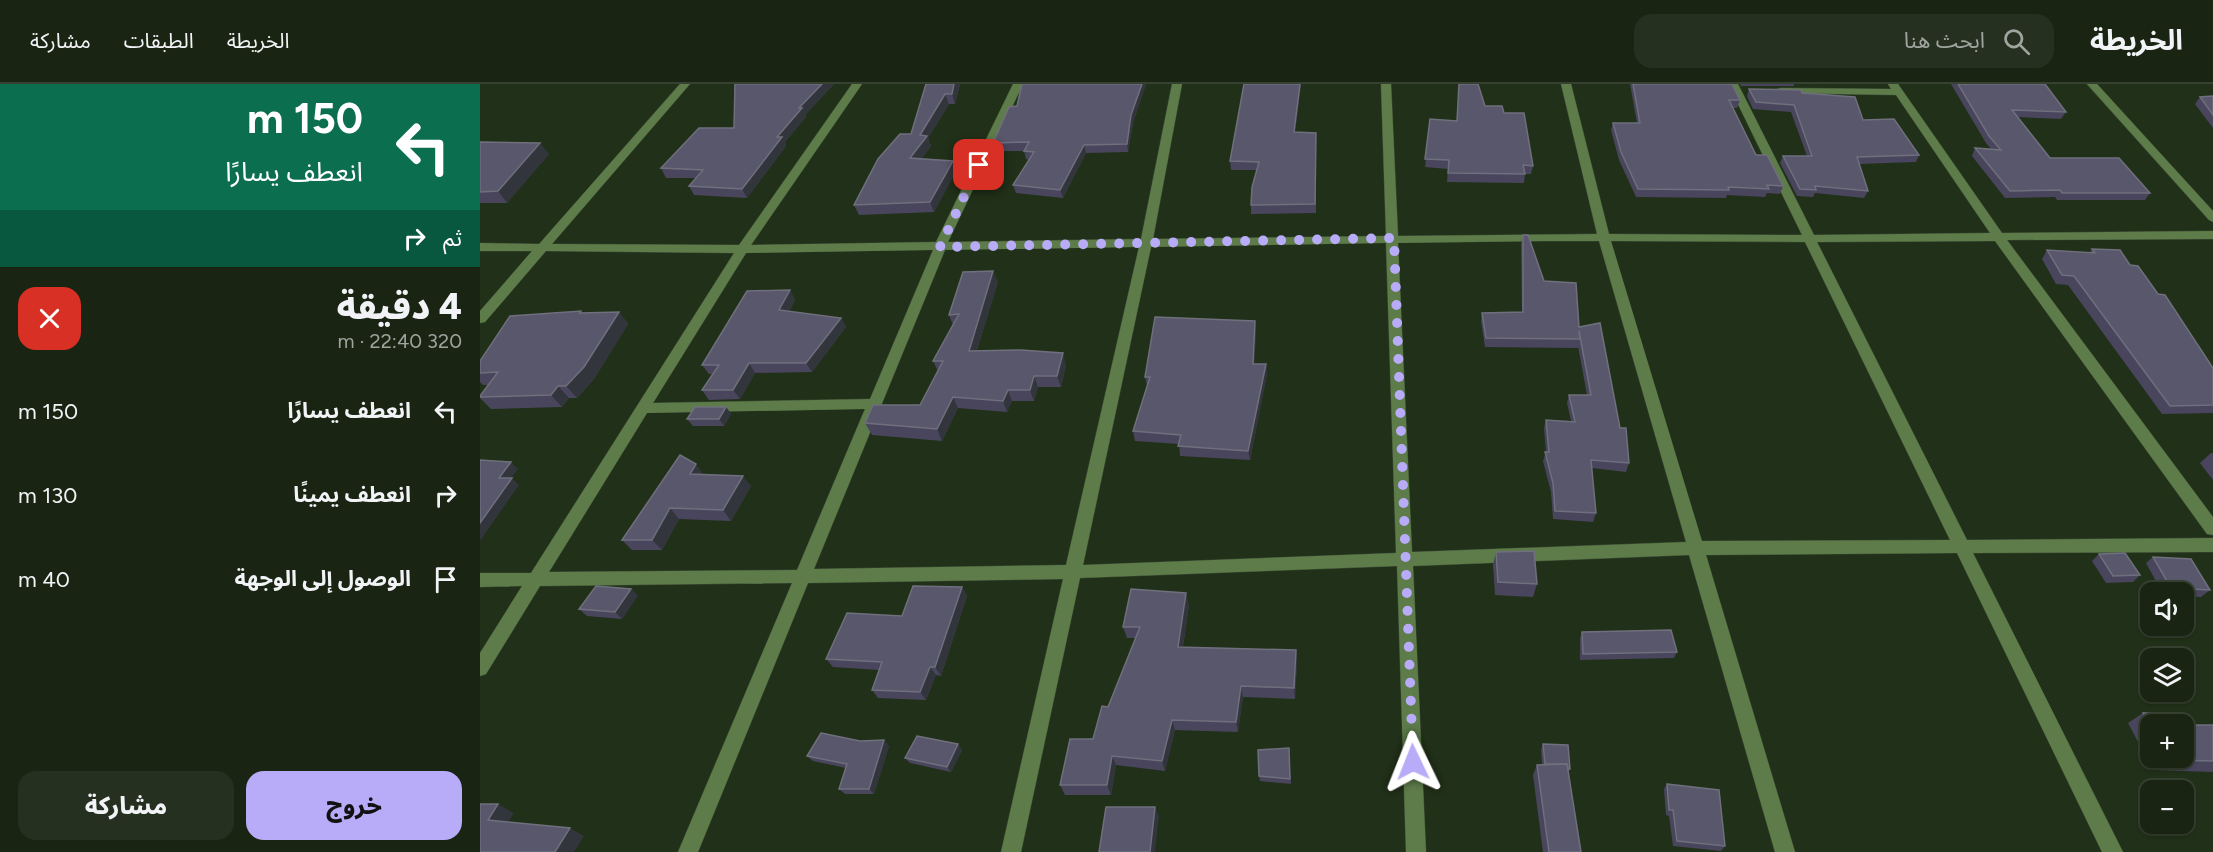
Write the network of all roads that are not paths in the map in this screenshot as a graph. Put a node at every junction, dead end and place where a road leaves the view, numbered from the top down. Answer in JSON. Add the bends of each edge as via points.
{"nodes":[{"id":1,"x":685,"y":84,"type":"edge"},
{"id":2,"x":857,"y":84,"type":"edge"},
{"id":3,"x":1018,"y":84,"type":"edge"},
{"id":4,"x":1177,"y":84,"type":"edge"},
{"id":5,"x":1386,"y":84,"type":"edge"},
{"id":6,"x":1566,"y":84,"type":"edge"},
{"id":7,"x":2092,"y":84,"type":"edge"},
{"id":8,"x":1895,"y":88,"type":"edge"},
{"id":9,"x":1740,"y":89,"type":"edge"},
{"id":10,"x":1771,"y":91,"type":"edge"},
{"id":11,"x":2213,"y":218,"type":"edge"},
{"id":12,"x":1997,"y":235,"type":"junction"},
{"id":13,"x":2213,"y":235,"type":"edge"},
{"id":14,"x":1604,"y":237,"type":"junction"},
{"id":15,"x":1394,"y":238,"type":"junction"},
{"id":16,"x":1808,"y":238,"type":"junction"},
{"id":17,"x":1146,"y":243,"type":"junction"},
{"id":18,"x":480,"y":247,"type":"edge"},
{"id":19,"x":544,"y":247,"type":"junction"},
{"id":20,"x":940,"y":247,"type":"junction"},
{"id":21,"x":742,"y":249,"type":"junction"},
{"id":22,"x":480,"y":319,"type":"edge"},
{"id":23,"x":876,"y":404,"type":"junction"},
{"id":24,"x":644,"y":408,"type":"junction"},
{"id":25,"x":2213,"y":529,"type":"edge"},
{"id":26,"x":1962,"y":545,"type":"junction"},
{"id":27,"x":2213,"y":545,"type":"edge"},
{"id":28,"x":1695,"y":548,"type":"junction"},
{"id":29,"x":1404,"y":560,"type":"junction"},
{"id":30,"x":1075,"y":572,"type":"junction"},
{"id":31,"x":806,"y":575,"type":"junction"},
{"id":32,"x":480,"y":580,"type":"edge"},
{"id":33,"x":537,"y":580,"type":"junction"},
{"id":34,"x":480,"y":668,"type":"edge"},
{"id":35,"x":688,"y":852,"type":"edge"},
{"id":36,"x":1011,"y":852,"type":"edge"},
{"id":37,"x":1416,"y":852,"type":"edge"},
{"id":38,"x":1785,"y":852,"type":"edge"},
{"id":39,"x":2113,"y":852,"type":"edge"}],
"edges":[{"from":1,"to":19,"type":"street"},
{"from":2,"to":21,"type":"street"},
{"from":3,"to":20,"type":"street"},
{"from":4,"to":17,"type":"street"},
{"from":5,"to":15,"type":"street"},
{"from":6,"to":14,"type":"street"},
{"from":7,"to":11,"type":"street"},
{"from":8,"to":10,"type":"street"},
{"from":8,"to":12,"type":"street"},
{"from":9,"to":16,"type":"street"},
{"from":12,"to":13,"type":"street"},
{"from":12,"to":16,"type":"street"},
{"from":12,"to":25,"type":"street"},
{"from":14,"to":15,"type":"street"},
{"from":14,"to":16,"type":"street"},
{"from":14,"to":28,"type":"street"},
{"from":15,"to":17,"type":"street"},
{"from":15,"to":29,"type":"street"},
{"from":16,"to":26,"type":"street"},
{"from":17,"to":20,"type":"street"},
{"from":17,"to":30,"type":"street"},
{"from":18,"to":19,"type":"street"},
{"from":19,"to":21,"type":"street"},
{"from":19,"to":22,"type":"street"},
{"from":20,"to":21,"type":"street"},
{"from":20,"to":23,"type":"street"},
{"from":21,"to":24,"type":"street"},
{"from":23,"to":24,"type":"street"},
{"from":23,"to":31,"type":"street"},
{"from":24,"to":33,"type":"street"},
{"from":26,"to":27,"type":"street"},
{"from":26,"to":28,"type":"street"},
{"from":26,"to":39,"type":"street"},
{"from":28,"to":29,"type":"street"},
{"from":28,"to":38,"type":"street"},
{"from":29,"to":30,"type":"street"},
{"from":29,"to":37,"type":"street"},
{"from":30,"to":31,"type":"street"},
{"from":30,"to":36,"type":"street"},
{"from":31,"to":33,"type":"street"},
{"from":31,"to":35,"type":"street"},
{"from":32,"to":33,"type":"street"},
{"from":33,"to":34,"type":"street"}]}
